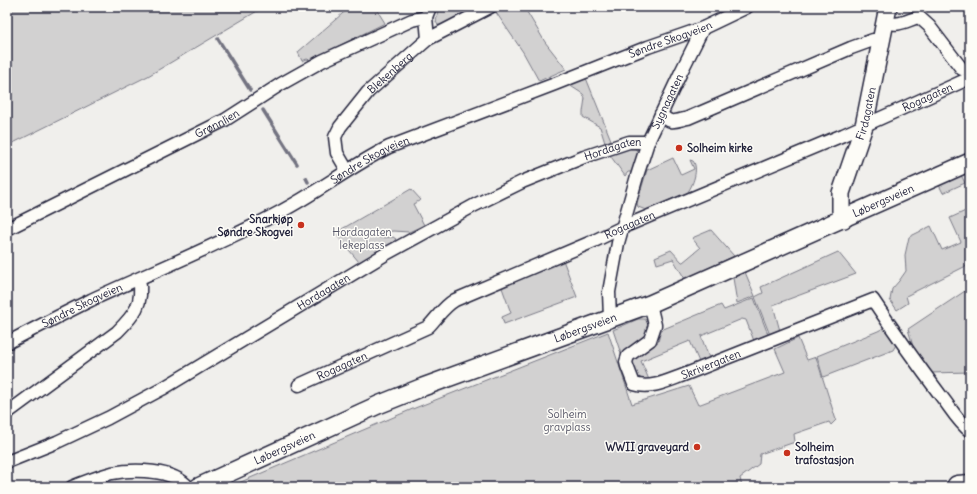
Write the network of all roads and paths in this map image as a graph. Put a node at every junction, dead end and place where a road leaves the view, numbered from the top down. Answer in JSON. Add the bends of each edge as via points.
{"nodes":[{"id":1,"x":490,"y":7,"type":"edge"},
{"id":2,"x":747,"y":7,"type":"edge"},
{"id":3,"x":914,"y":7,"type":"edge"},
{"id":4,"x":428,"y":12,"type":"edge"},
{"id":5,"x":887,"y":15,"type":"edge"},
{"id":6,"x":924,"y":21,"type":"junction"},
{"id":7,"x":704,"y":28,"type":"junction"},
{"id":8,"x":428,"y":39,"type":"junction"},
{"id":9,"x":881,"y":41,"type":"junction"},
{"id":10,"x":966,"y":73,"type":"edge"},
{"id":11,"x":661,"y":114,"type":"junction"},
{"id":12,"x":864,"y":126,"type":"junction"},
{"id":13,"x":648,"y":142,"type":"junction"},
{"id":14,"x":970,"y":162,"type":"edge"},
{"id":15,"x":347,"y":170,"type":"junction"},
{"id":16,"x":844,"y":219,"type":"junction"},
{"id":17,"x":623,"y":227,"type":"junction"},
{"id":18,"x":7,"y":229,"type":"edge"},
{"id":19,"x":139,"y":279,"type":"junction"},
{"id":20,"x":650,"y":304,"type":"junction"},
{"id":21,"x":610,"y":318,"type":"junction"},
{"id":22,"x":7,"y":343,"type":"edge"},
{"id":23,"x":299,"y":385,"type":"dead end"},
{"id":24,"x":7,"y":414,"type":"edge"},
{"id":25,"x":966,"y":427,"type":"edge"},
{"id":26,"x":7,"y":462,"type":"edge"},
{"id":27,"x":970,"y":486,"type":"edge"},
{"id":28,"x":72,"y":487,"type":"edge"},
{"id":29,"x":188,"y":487,"type":"edge"},
{"id":30,"x":198,"y":487,"type":"edge"},
{"id":31,"x":958,"y":487,"type":"edge"}],
"edges":[{"from":1,"to":8,"type":"street","name":"Blekenberg"},
{"from":2,"to":7,"type":"street","name":"Søndre Skogveien"},
{"from":3,"to":6,"type":"street"},
{"from":4,"to":8,"type":"street"},
{"from":4,"to":18,"type":"street","name":"Grønnlien","via":[[322,61],[225,120]]},
{"from":5,"to":6,"type":"street","via":[[891,24],[900,24],[919,17]]},
{"from":5,"to":9,"type":"street","name":"Firdagaten"},
{"from":6,"to":10,"type":"street"},
{"from":7,"to":11,"type":"street","name":"Sygnagaten"},
{"from":7,"to":15,"type":"street","name":"Søndre Skogveien","via":[[390,147]]},
{"from":8,"to":15,"type":"street","name":"Blekenberg","via":[[368,92],[340,127],[335,137],[337,153]]},
{"from":9,"to":11,"type":"street","via":[[873,40],[851,48],[688,118],[672,122]]},
{"from":9,"to":12,"type":"street","name":"Firdagaten"},
{"from":10,"to":12,"type":"street","name":"Rogagaten"},
{"from":11,"to":13,"type":"street","name":"Sygnagaten"},
{"from":12,"to":16,"type":"street","name":"Firdagaten","via":[[841,193],[841,211]]},
{"from":12,"to":17,"type":"street","name":"Rogagaten"},
{"from":13,"to":17,"type":"street","name":"Sygnagaten"},
{"from":13,"to":26,"type":"street","name":"Hordagaten","via":[[629,142],[584,157],[522,182],[475,205],[384,255],[162,389],[100,422]]},
{"from":14,"to":16,"type":"street","name":"Løbergsveien"},
{"from":15,"to":19,"type":"street","name":"Søndre Skogveien","via":[[281,212]]},
{"from":16,"to":20,"type":"street","name":"Løbergsveien"},
{"from":17,"to":21,"type":"street","name":"Sygnagaten","via":[[609,292]]},
{"from":17,"to":23,"type":"street","name":"Rogagaten","via":[[455,300],[447,304],[428,327]]},
{"from":19,"to":22,"type":"street","name":"Søndre Skogveien","via":[[91,300]]},
{"from":19,"to":24,"type":"street","via":[[140,300],[128,321],[117,332]]},
{"from":20,"to":21,"type":"street","name":"Løbergsveien"},
{"from":20,"to":25,"type":"street","name":"Skrivergaten","via":[[655,324],[650,340],[628,356],[626,362],[634,384],[641,386],[650,386],[681,376],[873,300],[904,347]]},
{"from":21,"to":30,"type":"street","name":"Løbergsveien","via":[[378,405]]},
{"from":27,"to":31,"type":"highway"},
{"from":28,"to":29,"type":"street","via":[[111,473],[132,471],[175,476]]}]}
